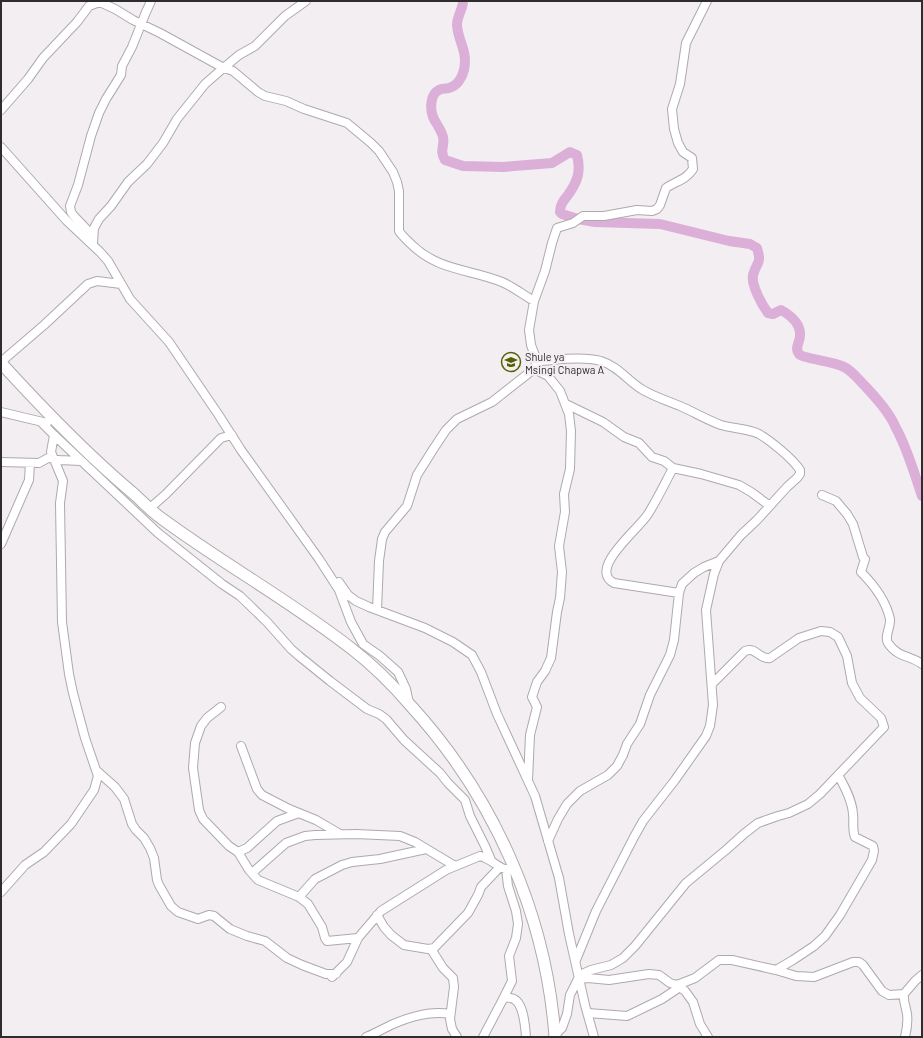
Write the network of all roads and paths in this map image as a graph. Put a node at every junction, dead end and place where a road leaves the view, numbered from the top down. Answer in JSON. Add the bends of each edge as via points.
{"nodes":[{"id":1,"x":151,"y":1,"type":"edge"},
{"id":2,"x":306,"y":1,"type":"edge"},
{"id":3,"x":707,"y":1,"type":"edge"},
{"id":4,"x":141,"y":24,"type":"junction"},
{"id":5,"x":224,"y":68,"type":"junction"},
{"id":6,"x":1,"y":110,"type":"edge"},
{"id":7,"x":1,"y":147,"type":"edge"},
{"id":8,"x":93,"y":239,"type":"junction"},
{"id":9,"x":121,"y":284,"type":"junction"},
{"id":10,"x":534,"y":301,"type":"junction"},
{"id":11,"x":1,"y":363,"type":"edge"},
{"id":12,"x":536,"y":365,"type":"junction"},
{"id":13,"x":566,"y":404,"type":"junction"},
{"id":14,"x":1,"y":412,"type":"edge"},
{"id":15,"x":42,"y":423,"type":"junction"},
{"id":16,"x":58,"y":424,"type":"junction"},
{"id":17,"x":54,"y":435,"type":"junction"},
{"id":18,"x":232,"y":435,"type":"junction"},
{"id":19,"x":54,"y":459,"type":"junction"},
{"id":20,"x":81,"y":461,"type":"junction"},
{"id":21,"x":1,"y":462,"type":"edge"},
{"id":22,"x":30,"y":463,"type":"junction"},
{"id":23,"x":673,"y":468,"type":"junction"},
{"id":24,"x":822,"y":496,"type":"dead end"},
{"id":25,"x":770,"y":506,"type":"junction"},
{"id":26,"x":150,"y":508,"type":"junction"},
{"id":27,"x":1,"y":544,"type":"edge"},
{"id":28,"x":720,"y":561,"type":"junction"},
{"id":29,"x":321,"y":562,"type":"junction"},
{"id":30,"x":679,"y":593,"type":"junction"},
{"id":31,"x":378,"y":610,"type":"junction"},
{"id":32,"x":922,"y":664,"type":"edge"},
{"id":33,"x":712,"y":684,"type":"junction"},
{"id":34,"x":409,"y":704,"type":"junction"},
{"id":35,"x":221,"y":707,"type":"dead end"},
{"id":36,"x":241,"y":746,"type":"dead end"},
{"id":37,"x":97,"y":771,"type":"junction"},
{"id":38,"x":838,"y":775,"type":"junction"},
{"id":39,"x":528,"y":782,"type":"junction"},
{"id":40,"x":299,"y":813,"type":"junction"},
{"id":41,"x":342,"y":834,"type":"junction"},
{"id":42,"x":548,"y":841,"type":"junction"},
{"id":43,"x":426,"y":849,"type":"junction"},
{"id":44,"x":238,"y":852,"type":"junction"},
{"id":45,"x":491,"y":860,"type":"junction"},
{"id":46,"x":455,"y":866,"type":"junction"},
{"id":47,"x":507,"y":869,"type":"junction"},
{"id":48,"x":252,"y":873,"type":"junction"},
{"id":49,"x":1,"y":892,"type":"edge"},
{"id":50,"x":299,"y":897,"type":"junction"},
{"id":51,"x":377,"y":915,"type":"junction"},
{"id":52,"x":358,"y":938,"type":"junction"},
{"id":53,"x":431,"y":949,"type":"junction"},
{"id":54,"x":576,"y":960,"type":"junction"},
{"id":55,"x":776,"y":970,"type":"junction"},
{"id":56,"x":922,"y":975,"type":"edge"},
{"id":57,"x":580,"y":977,"type":"junction"},
{"id":58,"x":679,"y":986,"type":"junction"},
{"id":59,"x":904,"y":994,"type":"junction"},
{"id":60,"x":502,"y":1001,"type":"junction"},
{"id":61,"x":588,"y":1013,"type":"junction"},
{"id":62,"x":450,"y":1014,"type":"junction"},
{"id":63,"x":555,"y":1036,"type":"edge"},
{"id":64,"x":706,"y":1036,"type":"edge"},
{"id":65,"x":366,"y":1037,"type":"edge"},
{"id":66,"x":457,"y":1037,"type":"edge"},
{"id":67,"x":483,"y":1037,"type":"edge"},
{"id":68,"x":526,"y":1037,"type":"edge"},
{"id":69,"x":594,"y":1037,"type":"edge"},
{"id":70,"x":905,"y":1037,"type":"edge"}],
"edges":[{"from":1,"to":4,"type":"street"},
{"from":2,"to":5,"type":"street","via":[[285,16],[255,46]]},
{"from":3,"to":10,"type":"street","via":[[686,43],[680,84],[672,109],[678,143],[683,152],[692,158],[693,169],[682,180],[666,188],[660,204],[652,211],[637,210],[604,216],[583,216],[573,223],[557,228],[543,280]]},
{"from":4,"to":5,"type":"street"},
{"from":4,"to":6,"type":"street","via":[[102,3],[92,4]]},
{"from":4,"to":8,"type":"street","via":[[118,80],[99,113],[70,206],[73,215]]},
{"from":5,"to":8,"type":"street","via":[[205,84],[177,119],[147,164],[128,182],[99,219],[94,228]]},
{"from":5,"to":10,"type":"street","via":[[232,71],[265,96],[286,101],[352,127],[379,151],[394,172],[399,192],[398,227],[401,235],[440,264],[503,282]]},
{"from":7,"to":8,"type":"street","via":[[66,220]]},
{"from":8,"to":9,"type":"street"},
{"from":9,"to":11,"type":"street","via":[[97,281],[88,284]]},
{"from":9,"to":18,"type":"street","via":[[130,299],[169,342]]},
{"from":10,"to":12,"type":"street","via":[[529,336]]},
{"from":11,"to":16,"type":"highway"},
{"from":12,"to":13,"type":"street","via":[[560,391]]},
{"from":12,"to":25,"type":"street","via":[[576,359],[601,361],[612,366],[642,390],[658,398],[708,420],[732,428],[751,430],[761,435],[792,460],[800,470],[797,478]]},
{"from":12,"to":31,"type":"street","via":[[492,402],[457,419],[434,448],[417,475],[407,506],[382,539]]},
{"from":13,"to":23,"type":"street","via":[[639,443],[652,457],[664,461]]},
{"from":13,"to":39,"type":"street","via":[[571,431],[570,469],[563,500],[565,512],[559,546],[562,587],[551,658],[537,682],[532,697],[537,707],[530,735]]},
{"from":14,"to":15,"type":"street"},
{"from":15,"to":16,"type":"street"},
{"from":15,"to":17,"type":"street"},
{"from":16,"to":26,"type":"highway"},
{"from":17,"to":19,"type":"street","via":[[51,447]]},
{"from":17,"to":20,"type":"street"},
{"from":18,"to":26,"type":"street","via":[[221,438]]},
{"from":18,"to":29,"type":"street"},
{"from":19,"to":20,"type":"street"},
{"from":19,"to":22,"type":"street"},
{"from":19,"to":37,"type":"street","via":[[63,482],[60,504],[61,607],[67,663],[85,738]]},
{"from":20,"to":45,"type":"street","via":[[158,533],[240,596],[299,656],[367,709],[386,719],[466,800],[470,816]]},
{"from":21,"to":22,"type":"street"},
{"from":22,"to":27,"type":"street","via":[[30,480]]},
{"from":23,"to":25,"type":"street","via":[[739,485]]},
{"from":23,"to":30,"type":"street","via":[[648,516],[623,540],[606,570],[607,576],[614,583]]},
{"from":24,"to":32,"type":"street","via":[[836,501],[853,524],[865,559],[861,572],[880,595],[890,620],[888,643],[899,655]]},
{"from":25,"to":28,"type":"street"},
{"from":26,"to":34,"type":"highway","via":[[159,517],[354,650]]},
{"from":28,"to":30,"type":"street","via":[[694,573],[682,584]]},
{"from":28,"to":33,"type":"street","via":[[714,574],[706,610]]},
{"from":29,"to":31,"type":"street","via":[[348,595]]},
{"from":29,"to":34,"type":"street","via":[[339,590],[363,644],[398,672],[406,689]]},
{"from":30,"to":42,"type":"street","via":[[670,655],[650,695],[640,724],[617,766],[608,775],[580,791],[567,804]]},
{"from":31,"to":39,"type":"street","via":[[425,628],[472,655]]},
{"from":33,"to":38,"type":"street","via":[[749,649],[765,659],[809,634],[821,631],[830,632],[838,637],[847,656],[852,683],[860,698],[881,718],[884,727]]},
{"from":33,"to":54,"type":"street","via":[[713,705],[706,736],[643,821],[596,911]]},
{"from":34,"to":47,"type":"highway","via":[[432,729],[464,772],[487,810]]},
{"from":35,"to":44,"type":"street","via":[[201,726],[194,743],[193,768],[199,810],[203,819]]},
{"from":36,"to":40,"type":"street","via":[[259,792]]},
{"from":37,"to":49,"type":"street","via":[[94,790],[74,820]]},
{"from":37,"to":52,"type":"street","via":[[124,798],[132,824],[150,848],[159,885],[175,910],[198,919],[214,916],[230,929],[265,941],[287,958],[333,977],[347,962]]},
{"from":38,"to":55,"type":"street","via":[[847,791],[853,813],[853,833],[855,837],[873,846],[872,860],[825,936],[809,950]]},
{"from":38,"to":57,"type":"street","via":[[808,804],[789,814],[758,823],[745,833],[686,883],[623,958]]},
{"from":39,"to":42,"type":"street","via":[[535,796]]},
{"from":40,"to":41,"type":"street"},
{"from":40,"to":44,"type":"street","via":[[277,821],[247,848]]},
{"from":41,"to":43,"type":"street","via":[[400,836]]},
{"from":41,"to":48,"type":"street","via":[[312,835],[286,843]]},
{"from":42,"to":54,"type":"street","via":[[559,878]]},
{"from":43,"to":46,"type":"street"},
{"from":43,"to":50,"type":"street","via":[[352,862],[315,879]]},
{"from":44,"to":48,"type":"street"},
{"from":45,"to":46,"type":"street","via":[[480,856]]},
{"from":45,"to":47,"type":"street"},
{"from":46,"to":51,"type":"street"},
{"from":47,"to":53,"type":"street","via":[[481,886],[468,913],[438,945]]},
{"from":47,"to":60,"type":"street","via":[[508,886],[518,924],[509,956],[512,981]]},
{"from":47,"to":63,"type":"highway","via":[[529,905],[550,993]]},
{"from":48,"to":50,"type":"street","via":[[258,880]]},
{"from":50,"to":52,"type":"street","via":[[311,907],[326,940]]},
{"from":51,"to":52,"type":"street"},
{"from":51,"to":53,"type":"street","via":[[391,935],[404,945]]},
{"from":53,"to":62,"type":"street","via":[[453,978]]},
{"from":54,"to":57,"type":"street"},
{"from":55,"to":58,"type":"street","via":[[732,960],[720,960]]},
{"from":55,"to":59,"type":"street","via":[[796,976],[814,977],[859,962],[882,991],[889,995]]},
{"from":56,"to":59,"type":"street"},
{"from":57,"to":58,"type":"street","via":[[609,980],[649,974],[659,975]]},
{"from":57,"to":61,"type":"street"},
{"from":57,"to":63,"type":"street","via":[[570,995],[562,1028]]},
{"from":58,"to":61,"type":"street","via":[[662,999],[627,1016]]},
{"from":58,"to":64,"type":"street","via":[[693,1002]]},
{"from":59,"to":70,"type":"street","via":[[908,1026]]},
{"from":60,"to":67,"type":"street"},
{"from":60,"to":68,"type":"street","via":[[508,997],[518,1003],[523,1013]]},
{"from":61,"to":69,"type":"street"},
{"from":62,"to":65,"type":"street","via":[[437,1013],[412,1018]]},
{"from":62,"to":66,"type":"street","via":[[452,1029]]}]}
